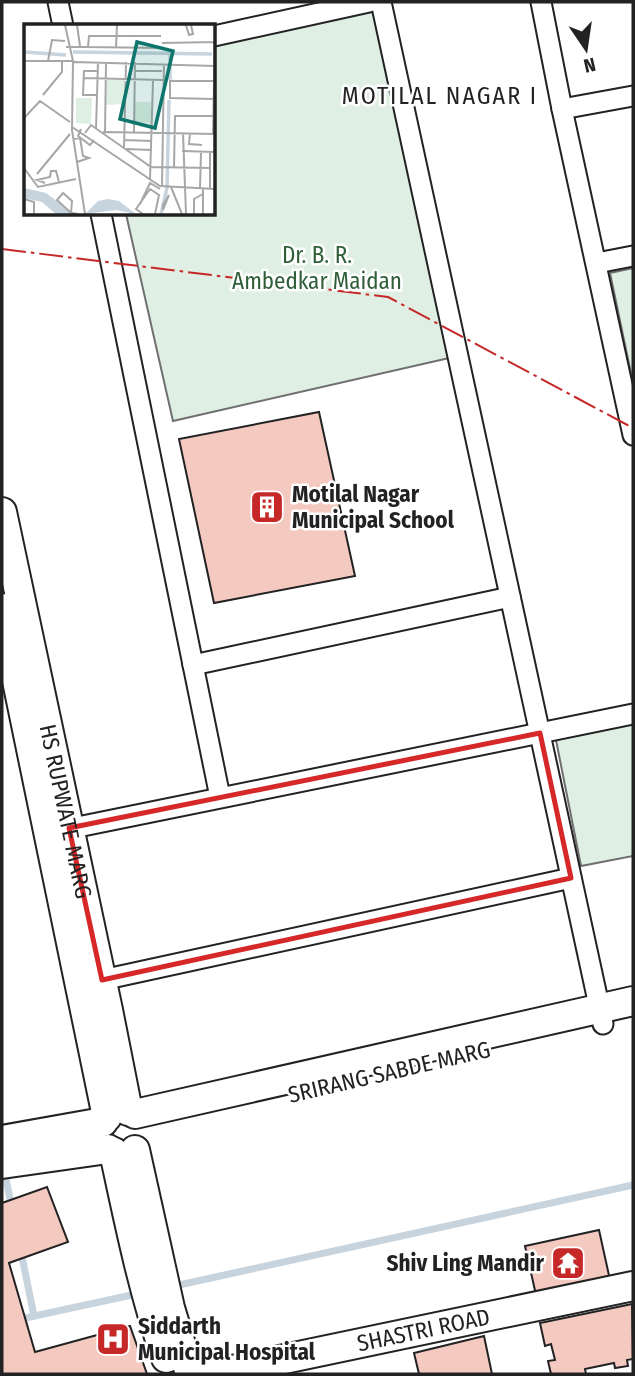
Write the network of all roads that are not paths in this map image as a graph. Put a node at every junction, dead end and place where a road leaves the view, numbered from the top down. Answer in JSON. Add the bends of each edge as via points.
{"nodes":[{"id":1,"x":58,"y":2,"type":"edge"},
{"id":2,"x":369,"y":2,"type":"edge"},
{"id":3,"x":381,"y":2,"type":"edge"},
{"id":4,"x":541,"y":2,"type":"edge"},
{"id":5,"x":63,"y":24,"type":"edge"},
{"id":6,"x":215,"y":36,"type":"edge"},
{"id":7,"x":633,"y":96,"type":"edge"},
{"id":8,"x":562,"y":109,"type":"junction"},
{"id":9,"x":101,"y":215,"type":"edge"},
{"id":10,"x":633,"y":256,"type":"edge"},
{"id":11,"x":597,"y":263,"type":"junction"},
{"id":12,"x":633,"y":435,"type":"edge"},
{"id":13,"x":2,"y":512,"type":"edge"},
{"id":14,"x":510,"y":597,"type":"junction"},
{"id":15,"x":2,"y":608,"type":"edge"},
{"id":16,"x":193,"y":664,"type":"junction"},
{"id":17,"x":633,"y":713,"type":"edge"},
{"id":18,"x":540,"y":733,"type":"junction"},
{"id":19,"x":220,"y":797,"type":"junction"},
{"id":20,"x":59,"y":830,"type":"junction"},
{"id":21,"x":571,"y":878,"type":"junction"},
{"id":22,"x":102,"y":980,"type":"junction"},
{"id":23,"x":633,"y":1001,"type":"edge"},
{"id":24,"x":97,"y":1012,"type":"junction"},
{"id":25,"x":601,"y":1016,"type":"junction"},
{"id":26,"x":633,"y":1017,"type":"edge"},
{"id":27,"x":122,"y":1130,"type":"junction"},
{"id":28,"x":3,"y":1152,"type":"edge"},
{"id":29,"x":633,"y":1286,"type":"edge"},
{"id":30,"x":160,"y":1310,"type":"junction"},
{"id":31,"x":171,"y":1374,"type":"edge"},
{"id":32,"x":190,"y":1374,"type":"edge"},
{"id":33,"x":213,"y":1374,"type":"edge"}],
"edges":[{"from":1,"to":5,"type":"street"},
{"from":2,"to":6,"type":"street"},
{"from":3,"to":14,"type":"street"},
{"from":4,"to":8,"type":"street"},
{"from":7,"to":8,"type":"street"},
{"from":8,"to":11,"type":"street"},
{"from":9,"to":16,"type":"street"},
{"from":10,"to":11,"type":"street"},
{"from":11,"to":12,"type":"street"},
{"from":13,"to":20,"type":"street","name":"HS RUPWATE MARG"},
{"from":14,"to":16,"type":"street"},
{"from":14,"to":18,"type":"street"},
{"from":15,"to":20,"type":"street"},
{"from":16,"to":19,"type":"street"},
{"from":17,"to":18,"type":"street"},
{"from":18,"to":19,"type":"street"},
{"from":18,"to":21,"type":"street"},
{"from":19,"to":20,"type":"street"},
{"from":20,"to":22,"type":"street","name":"HS RUPWATE MARG"},
{"from":20,"to":24,"type":"street"},
{"from":21,"to":22,"type":"street"},
{"from":21,"to":25,"type":"street"},
{"from":22,"to":24,"type":"street","name":"HS RUPWATE MARG"},
{"from":23,"to":25,"type":"street"},
{"from":24,"to":27,"type":"street","name":"HS RUPWATE MARG"},
{"from":25,"to":26,"type":"street","name":"SRIRANG SABDE MARG"},
{"from":25,"to":27,"type":"street","name":"SRIRANG SABDE MARG","via":[[203,1106]]},
{"from":27,"to":28,"type":"street","name":"SRIRANG SABDE MARG"},
{"from":27,"to":30,"type":"street","name":"HS RUPWATE MARG"},
{"from":29,"to":33,"type":"street","name":"SHASTRI ROAD"},
{"from":30,"to":31,"type":"street"},
{"from":30,"to":32,"type":"street"}]}
